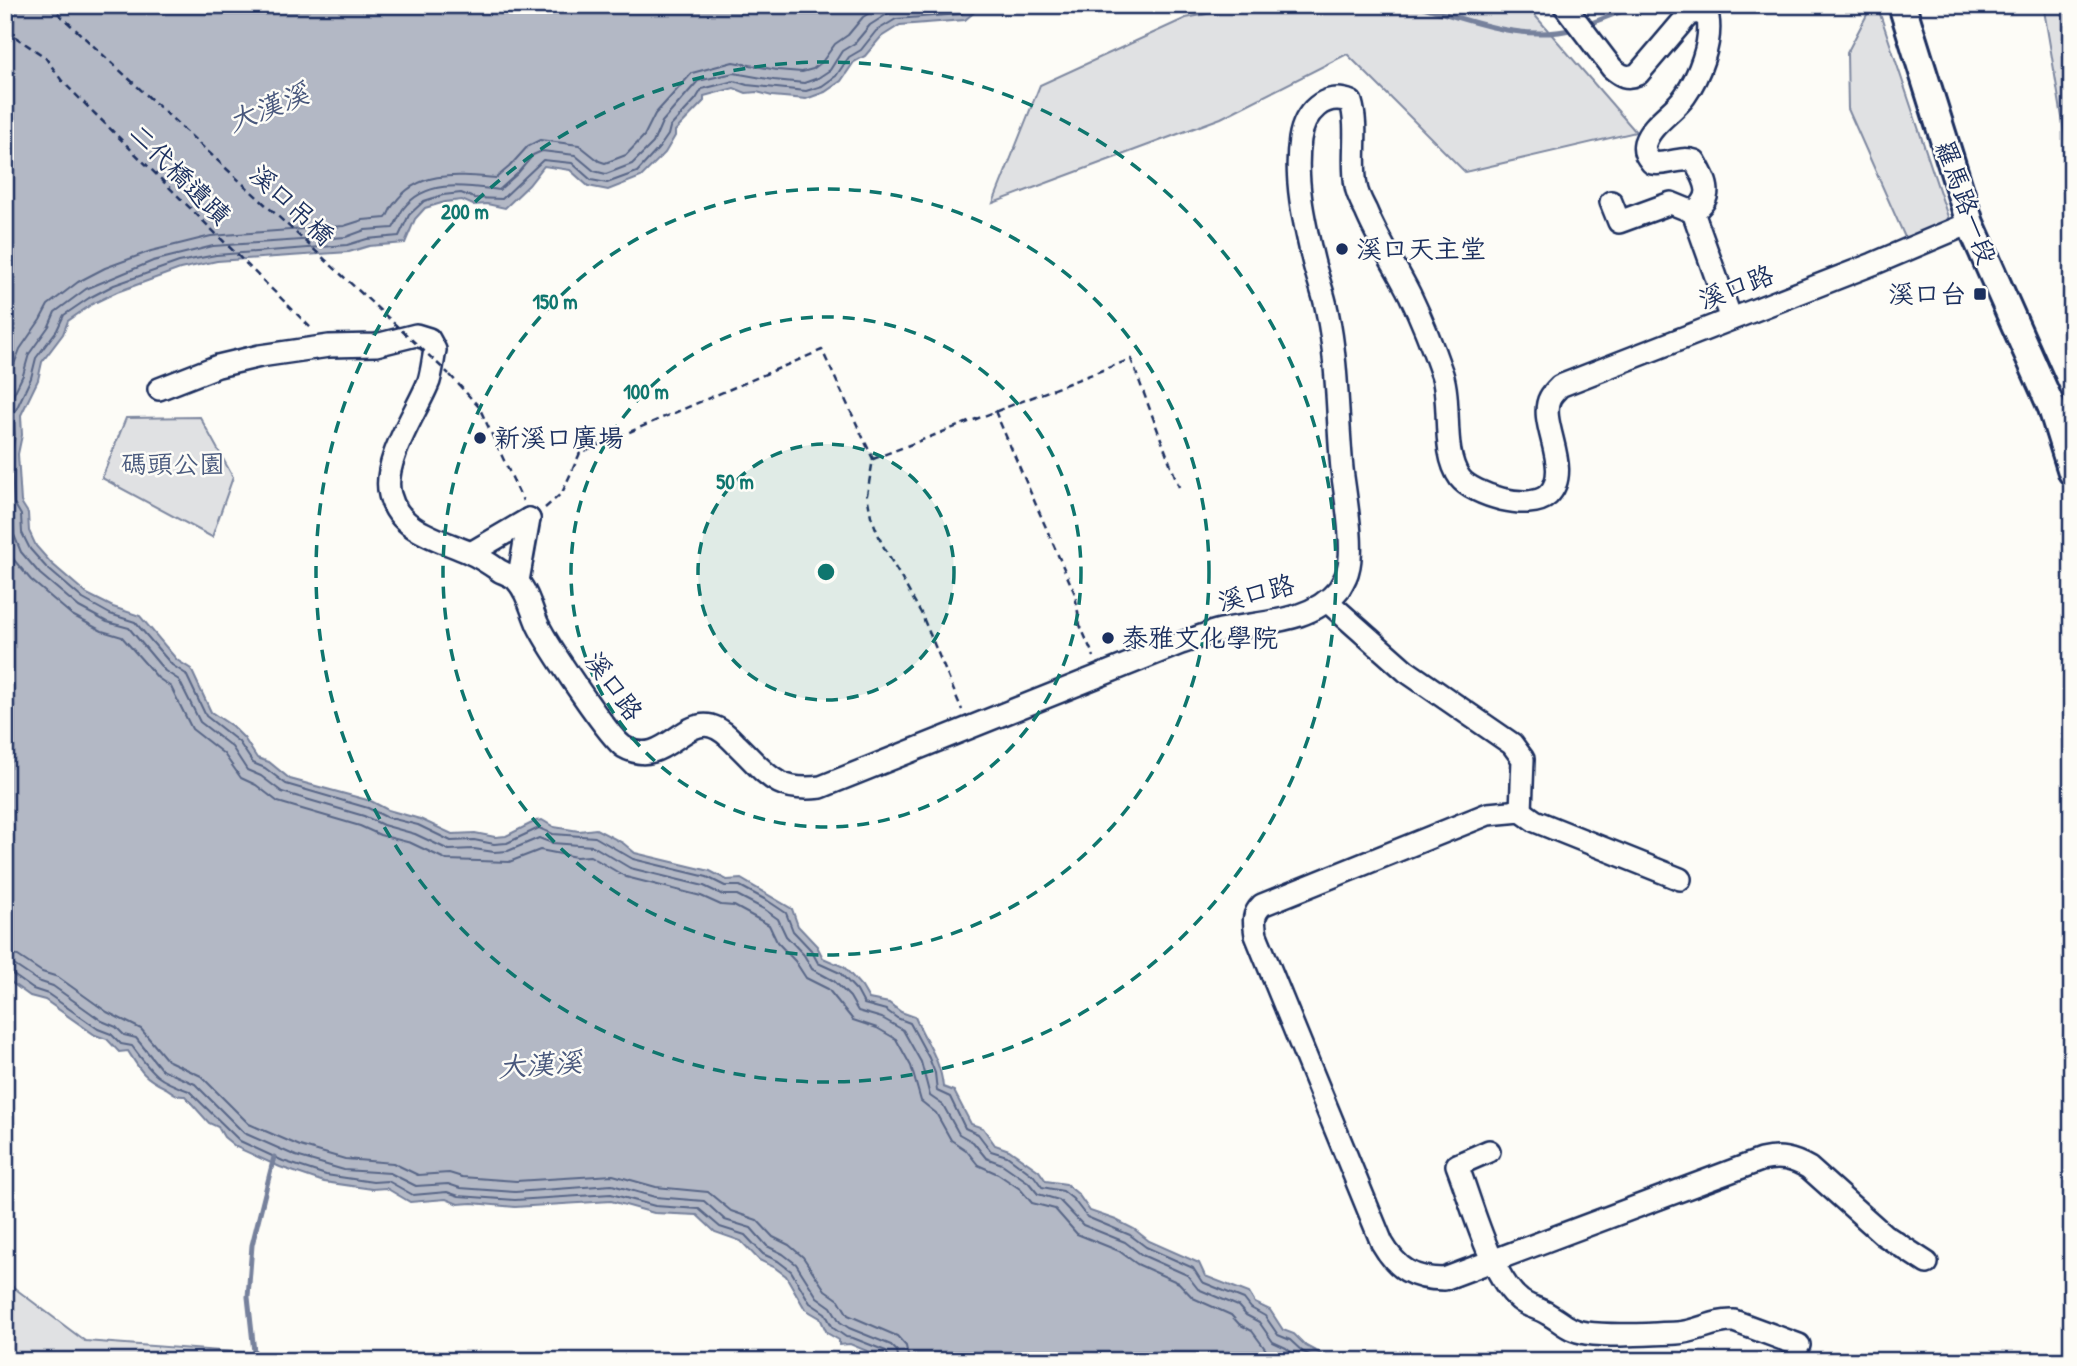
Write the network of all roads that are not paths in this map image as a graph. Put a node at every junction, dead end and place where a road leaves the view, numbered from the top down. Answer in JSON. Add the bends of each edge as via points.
{"nodes":[{"id":1,"x":1564,"y":5,"type":"edge"},
{"id":2,"x":1902,"y":5,"type":"edge"},
{"id":3,"x":1611,"y":202,"type":"dead end"},
{"id":4,"x":1693,"y":212,"type":"junction"},
{"id":5,"x":1970,"y":223,"type":"junction"},
{"id":6,"x":1731,"y":319,"type":"junction"},
{"id":7,"x":159,"y":389,"type":"dead end"},
{"id":8,"x":2072,"y":472,"type":"edge"},
{"id":9,"x":471,"y":553,"type":"junction"},
{"id":10,"x":518,"y":581,"type":"junction"},
{"id":11,"x":1327,"y":601,"type":"junction"},
{"id":12,"x":1521,"y":811,"type":"junction"},
{"id":13,"x":1680,"y":879,"type":"dead end"},
{"id":14,"x":1489,"y":1152,"type":"dead end"},
{"id":15,"x":1493,"y":1261,"type":"junction"},
{"id":16,"x":1927,"y":1263,"type":"dead end"},
{"id":17,"x":1799,"y":1345,"type":"dead end"}],
"edges":[{"from":1,"to":4,"type":"lane","via":[[1612,68],[1630,78],[1689,14],[1699,12],[1708,18],[1703,60],[1685,96],[1645,143],[1645,154],[1652,163],[1695,161],[1708,194]]},
{"from":2,"to":5,"type":"main road","name":"羅馬路一段"},
{"from":3,"to":4,"type":"lane","via":[[1619,222],[1671,203]]},
{"from":4,"to":6,"type":"lane"},
{"from":5,"to":6,"type":"lane","name":"溪口路"},
{"from":5,"to":8,"type":"main road","name":"羅馬路一段","via":[[2052,408]]},
{"from":6,"to":11,"type":"lane","name":"溪口路","via":[[1560,386],[1549,399],[1547,414],[1557,461],[1556,481],[1549,494],[1538,501],[1517,503],[1484,493],[1462,481],[1453,466],[1442,376],[1410,296],[1356,188],[1355,116],[1350,102],[1339,97],[1324,101],[1309,114],[1300,138],[1300,190],[1337,375],[1349,547],[1349,570]]},
{"from":7,"to":9,"type":"lane","via":[[218,366],[260,356],[376,345],[416,335],[429,340],[435,350],[429,379],[397,447],[390,495],[416,531]]},
{"from":9,"to":10,"type":"lane"},
{"from":9,"to":10,"type":"lane","via":[[529,519]]},
{"from":10,"to":11,"type":"lane","name":"溪口路","via":[[540,628],[623,747],[644,753],[662,749],[692,728],[708,725],[721,729],[784,786],[802,789],[821,787],[1212,633],[1293,617]]},
{"from":11,"to":12,"type":"lane","via":[[1406,671],[1512,744],[1522,758]]},
{"from":12,"to":13,"type":"lane","via":[[1535,821]]},
{"from":12,"to":15,"type":"lane","via":[[1488,814],[1262,905],[1254,920],[1256,935],[1392,1260],[1427,1279],[1444,1279]]},
{"from":14,"to":15,"type":"lane","via":[[1457,1164]]},
{"from":15,"to":16,"type":"lane","via":[[1778,1157],[1809,1168],[1884,1235]]},
{"from":15,"to":17,"type":"lane","via":[[1521,1301],[1570,1330],[1620,1336],[1680,1333],[1734,1321]]}]}
